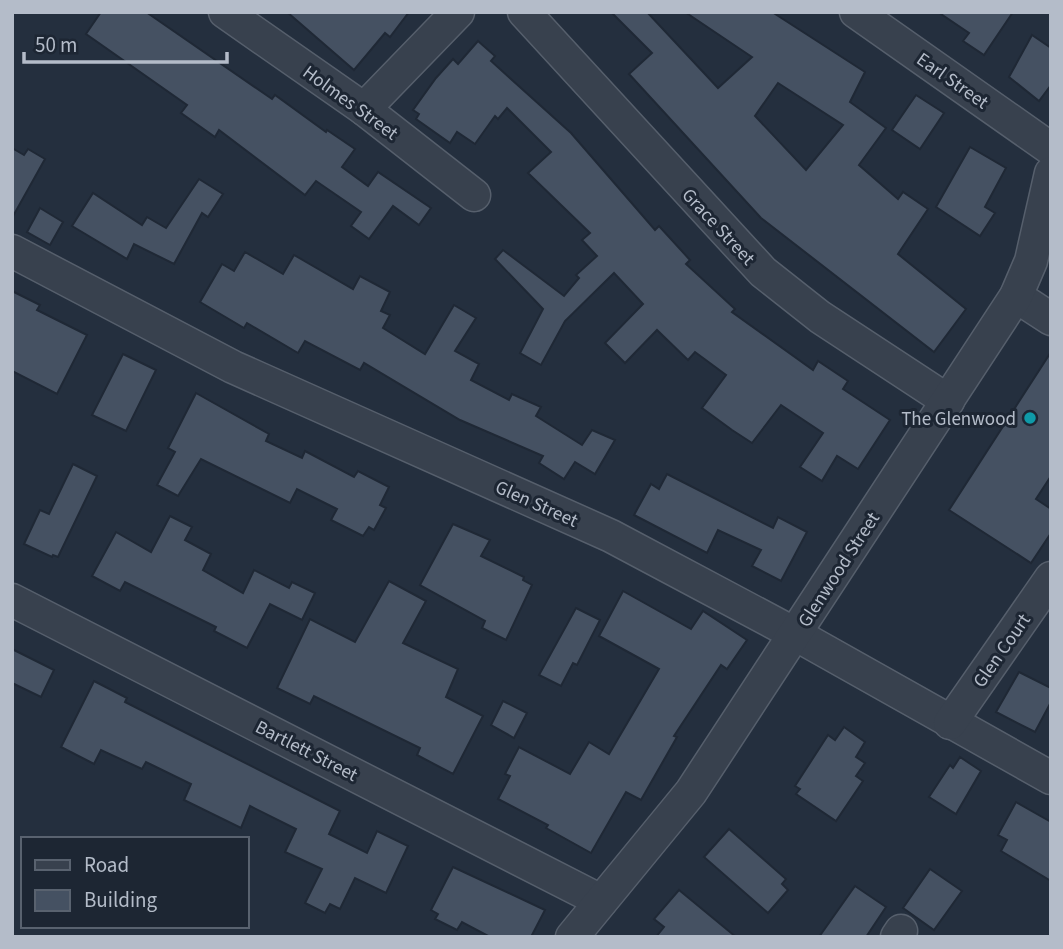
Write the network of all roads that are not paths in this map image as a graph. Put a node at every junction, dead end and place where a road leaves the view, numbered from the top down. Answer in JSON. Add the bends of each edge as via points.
{"nodes":[{"id":1,"x":225,"y":12,"type":"edge"},
{"id":2,"x":458,"y":12,"type":"edge"},
{"id":3,"x":524,"y":12,"type":"edge"},
{"id":4,"x":856,"y":12,"type":"edge"},
{"id":5,"x":364,"y":109,"type":"junction"},
{"id":6,"x":1051,"y":149,"type":"edge"},
{"id":7,"x":1051,"y":173,"type":"edge"},
{"id":8,"x":474,"y":195,"type":"dead end"},
{"id":9,"x":12,"y":251,"type":"edge"},
{"id":10,"x":1016,"y":296,"type":"junction"},
{"id":11,"x":1051,"y":319,"type":"edge"},
{"id":12,"x":948,"y":401,"type":"junction"},
{"id":13,"x":1051,"y":578,"type":"edge"},
{"id":14,"x":12,"y":600,"type":"edge"},
{"id":15,"x":795,"y":634,"type":"junction"},
{"id":16,"x":950,"y":723,"type":"junction"},
{"id":17,"x":1051,"y":778,"type":"edge"},
{"id":18,"x":601,"y":901,"type":"junction"},
{"id":19,"x":572,"y":937,"type":"edge"}],
"edges":[{"from":1,"to":5,"type":"street","name":"Holmes Street"},
{"from":2,"to":5,"type":"street"},
{"from":3,"to":12,"type":"street","name":"Grace Street","via":[[762,272],[820,317]]},
{"from":4,"to":6,"type":"street","name":"Earl Street"},
{"from":5,"to":8,"type":"street","name":"Holmes Street"},
{"from":7,"to":10,"type":"street","name":"Glenwood Street","via":[[1031,261]]},
{"from":9,"to":15,"type":"street","name":"Glen Street","via":[[233,367],[611,536]]},
{"from":10,"to":11,"type":"street"},
{"from":10,"to":12,"type":"street","name":"Glenwood Street"},
{"from":12,"to":15,"type":"street","name":"Glenwood Street"},
{"from":13,"to":16,"type":"street","name":"Glen Court"},
{"from":14,"to":18,"type":"street","name":"Bartlett Street"},
{"from":15,"to":16,"type":"street","name":"Glen Street"},
{"from":15,"to":18,"type":"street","name":"Glenwood Street","via":[[691,792]]},
{"from":16,"to":17,"type":"street","name":"Glen Street"},
{"from":18,"to":19,"type":"street","name":"Glenwood Street"}]}
